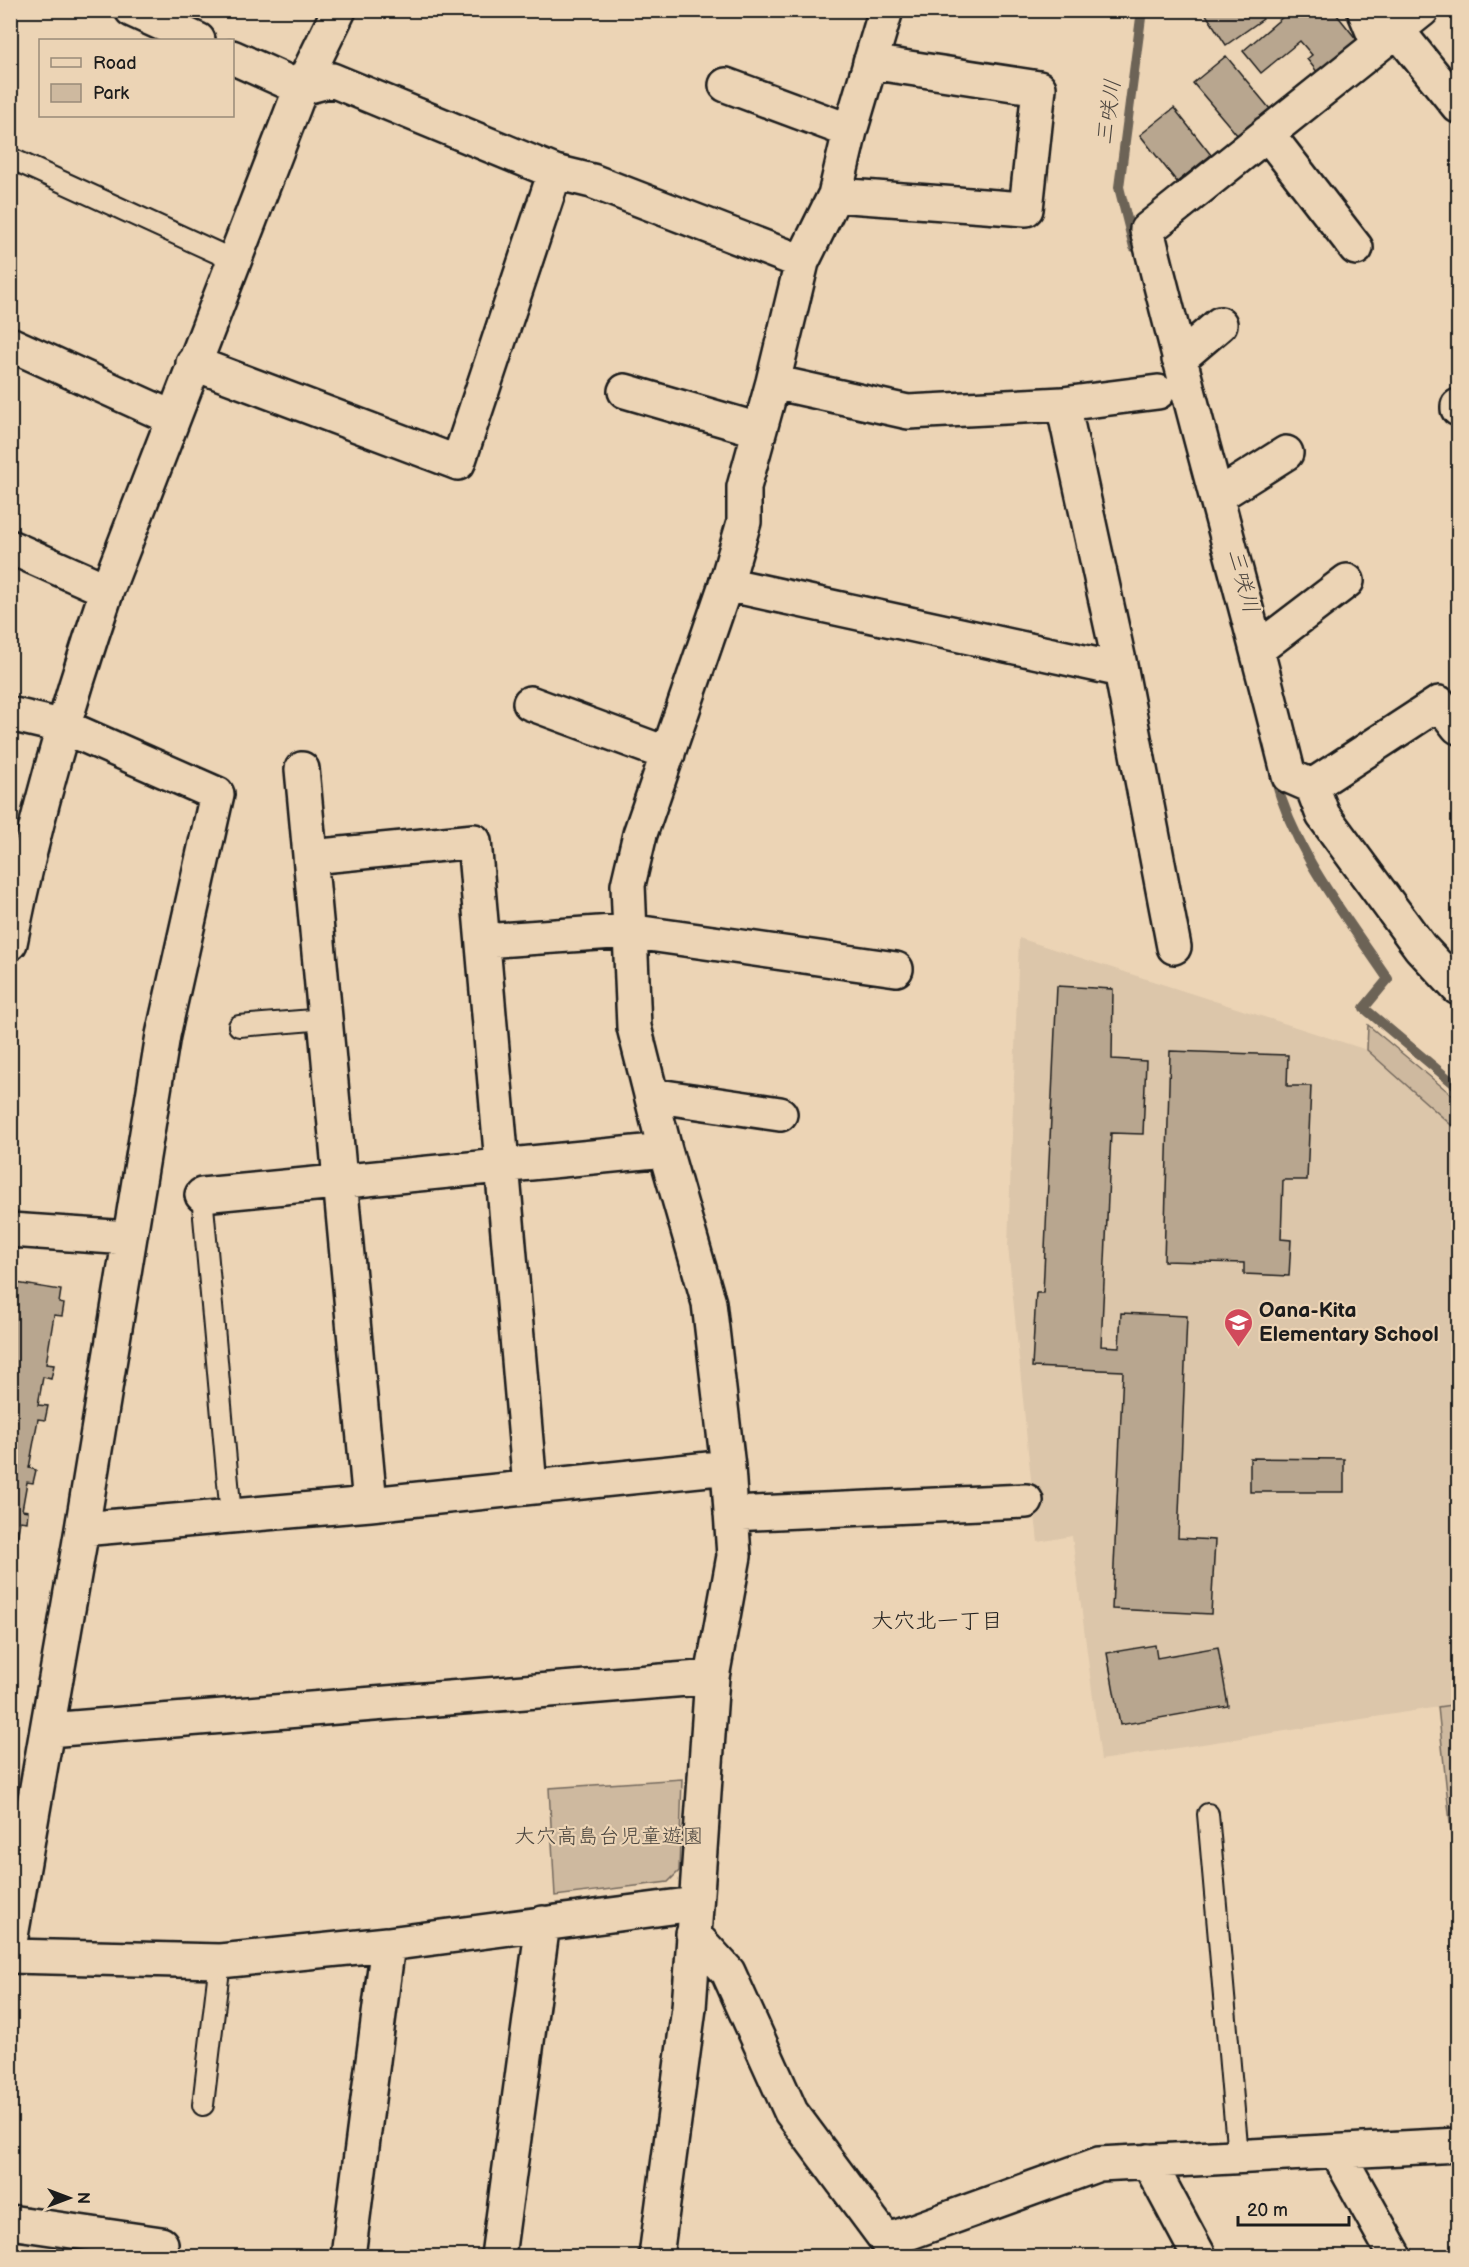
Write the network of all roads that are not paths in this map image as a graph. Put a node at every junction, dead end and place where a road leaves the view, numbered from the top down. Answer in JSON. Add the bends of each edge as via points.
{"nodes":[{"id":1,"x":339,"y":10,"type":"edge"},
{"id":2,"x":886,"y":10,"type":"edge"},
{"id":3,"x":1364,"y":10,"type":"edge"},
{"id":4,"x":150,"y":14,"type":"edge"},
{"id":5,"x":1399,"y":28,"type":"edge"},
{"id":6,"x":196,"y":39,"type":"edge"},
{"id":7,"x":234,"y":58,"type":"edge"},
{"id":8,"x":870,"y":62,"type":"junction"},
{"id":9,"x":726,"y":86,"type":"dead end"},
{"id":10,"x":301,"y":88,"type":"junction"},
{"id":11,"x":1458,"y":106,"type":"edge"},
{"id":12,"x":850,"y":131,"type":"junction"},
{"id":13,"x":1267,"y":133,"type":"junction"},
{"id":14,"x":10,"y":158,"type":"edge"},
{"id":15,"x":555,"y":172,"type":"junction"},
{"id":16,"x":835,"y":195,"type":"junction"},
{"id":17,"x":1356,"y":248,"type":"dead end"},
{"id":18,"x":232,"y":261,"type":"junction"},
{"id":19,"x":802,"y":262,"type":"junction"},
{"id":20,"x":1220,"y":324,"type":"dead end"},
{"id":21,"x":10,"y":344,"type":"edge"},
{"id":22,"x":193,"y":363,"type":"junction"},
{"id":23,"x":773,"y":382,"type":"junction"},
{"id":24,"x":1174,"y":382,"type":"junction"},
{"id":25,"x":626,"y":391,"type":"dead end"},
{"id":26,"x":1064,"y":404,"type":"junction"},
{"id":27,"x":172,"y":418,"type":"junction"},
{"id":28,"x":759,"y":430,"type":"junction"},
{"id":29,"x":1286,"y":453,"type":"dead end"},
{"id":30,"x":1216,"y":497,"type":"junction"},
{"id":31,"x":10,"y":547,"type":"edge"},
{"id":32,"x":1347,"y":581,"type":"dead end"},
{"id":33,"x":726,"y":584,"type":"junction"},
{"id":34,"x":107,"y":590,"type":"junction"},
{"id":35,"x":1258,"y":649,"type":"junction"},
{"id":36,"x":1121,"y":670,"type":"junction"},
{"id":37,"x":530,"y":703,"type":"dead end"},
{"id":38,"x":10,"y":714,"type":"edge"},
{"id":39,"x":65,"y":727,"type":"junction"},
{"id":40,"x":1458,"y":727,"type":"edge"},
{"id":41,"x":668,"y":754,"type":"junction"},
{"id":42,"x":303,"y":769,"type":"dead end"},
{"id":43,"x":1312,"y":786,"type":"junction"},
{"id":44,"x":310,"y":857,"type":"junction"},
{"id":45,"x":16,"y":886,"type":"edge"},
{"id":46,"x":628,"y":931,"type":"junction"},
{"id":47,"x":483,"y":941,"type":"junction"},
{"id":48,"x":10,"y":943,"type":"edge"},
{"id":49,"x":1174,"y":947,"type":"dead end"},
{"id":50,"x":896,"y":969,"type":"dead end"},
{"id":51,"x":1458,"y":988,"type":"edge"},
{"id":52,"x":325,"y":1019,"type":"junction"},
{"id":53,"x":239,"y":1026,"type":"dead end"},
{"id":54,"x":651,"y":1095,"type":"junction"},
{"id":55,"x":780,"y":1114,"type":"dead end"},
{"id":56,"x":665,"y":1150,"type":"junction"},
{"id":57,"x":502,"y":1166,"type":"junction"},
{"id":58,"x":340,"y":1182,"type":"junction"},
{"id":59,"x":202,"y":1195,"type":"joint"},
{"id":60,"x":10,"y":1230,"type":"edge"},
{"id":61,"x":129,"y":1239,"type":"junction"},
{"id":62,"x":728,"y":1467,"type":"junction"},
{"id":63,"x":530,"y":1487,"type":"junction"},
{"id":64,"x":1026,"y":1501,"type":"dead end"},
{"id":65,"x":370,"y":1504,"type":"junction"},
{"id":66,"x":731,"y":1514,"type":"junction"},
{"id":67,"x":231,"y":1516,"type":"junction"},
{"id":68,"x":82,"y":1528,"type":"junction"},
{"id":69,"x":712,"y":1677,"type":"junction"},
{"id":70,"x":48,"y":1730,"type":"junction"},
{"id":71,"x":1208,"y":1814,"type":"dead end"},
{"id":72,"x":18,"y":1858,"type":"edge"},
{"id":73,"x":694,"y":1919,"type":"junction"},
{"id":74,"x":543,"y":1923,"type":"junction"},
{"id":75,"x":10,"y":1942,"type":"edge"},
{"id":76,"x":388,"y":1944,"type":"junction"},
{"id":77,"x":10,"y":1956,"type":"edge"},
{"id":78,"x":220,"y":1961,"type":"junction"},
{"id":79,"x":204,"y":2105,"type":"dead end"},
{"id":80,"x":1458,"y":2145,"type":"edge"},
{"id":81,"x":1337,"y":2152,"type":"junction"},
{"id":82,"x":1238,"y":2157,"type":"junction"},
{"id":83,"x":1148,"y":2160,"type":"junction"},
{"id":84,"x":10,"y":2222,"type":"edge"},
{"id":85,"x":892,"y":2249,"type":"edge"},
{"id":86,"x":160,"y":2256,"type":"edge"},
{"id":87,"x":348,"y":2256,"type":"edge"},
{"id":88,"x":498,"y":2256,"type":"edge"},
{"id":89,"x":657,"y":2256,"type":"edge"},
{"id":90,"x":1197,"y":2256,"type":"edge"},
{"id":91,"x":1395,"y":2256,"type":"edge"}],
"edges":[{"from":1,"to":10,"type":"street"},
{"from":2,"to":8,"type":"street"},
{"from":3,"to":5,"type":"street"},
{"from":4,"to":6,"type":"street"},
{"from":5,"to":11,"type":"street"},
{"from":5,"to":13,"type":"street"},
{"from":7,"to":10,"type":"street"},
{"from":8,"to":12,"type":"street"},
{"from":8,"to":16,"type":"street","via":[[1039,88],[1026,208]]},
{"from":9,"to":12,"type":"street"},
{"from":10,"to":15,"type":"street","via":[[332,80]]},
{"from":10,"to":18,"type":"street"},
{"from":12,"to":16,"type":"street"},
{"from":13,"to":17,"type":"street"},
{"from":13,"to":24,"type":"street","via":[[1147,230]]},
{"from":14,"to":18,"type":"lane"},
{"from":15,"to":19,"type":"street","via":[[592,181]]},
{"from":15,"to":22,"type":"street","via":[[458,463]]},
{"from":16,"to":19,"type":"street"},
{"from":18,"to":22,"type":"street"},
{"from":19,"to":23,"type":"street"},
{"from":20,"to":24,"type":"street"},
{"from":21,"to":27,"type":"street"},
{"from":22,"to":27,"type":"street"},
{"from":23,"to":26,"type":"street","via":[[908,412]]},
{"from":23,"to":28,"type":"street"},
{"from":24,"to":26,"type":"street"},
{"from":24,"to":30,"type":"street"},
{"from":25,"to":28,"type":"street"},
{"from":26,"to":36,"type":"street"},
{"from":27,"to":34,"type":"street"},
{"from":28,"to":33,"type":"street","via":[[744,487],[744,522]]},
{"from":29,"to":30,"type":"street"},
{"from":30,"to":35,"type":"street"},
{"from":31,"to":34,"type":"street"},
{"from":32,"to":35,"type":"street"},
{"from":33,"to":36,"type":"street"},
{"from":33,"to":41,"type":"street"},
{"from":34,"to":39,"type":"street"},
{"from":35,"to":43,"type":"street","via":[[1289,776]]},
{"from":36,"to":49,"type":"street"},
{"from":37,"to":41,"type":"street"},
{"from":38,"to":39,"type":"street"},
{"from":39,"to":45,"type":"street"},
{"from":39,"to":61,"type":"street","via":[[217,794],[163,1035]]},
{"from":40,"to":43,"type":"street","via":[[1439,703]]},
{"from":41,"to":46,"type":"street","via":[[640,834],[628,885]]},
{"from":42,"to":44,"type":"street"},
{"from":43,"to":51,"type":"street","via":[[1323,815],[1420,947]]},
{"from":44,"to":47,"type":"street","via":[[474,841]]},
{"from":44,"to":52,"type":"street"},
{"from":45,"to":48,"type":"street"},
{"from":46,"to":47,"type":"street"},
{"from":46,"to":50,"type":"street"},
{"from":46,"to":54,"type":"street","via":[[634,1027]]},
{"from":47,"to":57,"type":"street"},
{"from":52,"to":53,"type":"lane"},
{"from":52,"to":58,"type":"street"},
{"from":54,"to":55,"type":"street"},
{"from":54,"to":56,"type":"street"},
{"from":56,"to":57,"type":"street"},
{"from":56,"to":62,"type":"street","via":[[709,1303]]},
{"from":57,"to":58,"type":"street"},
{"from":57,"to":63,"type":"street"},
{"from":58,"to":59,"type":"street"},
{"from":58,"to":65,"type":"street"},
{"from":59,"to":67,"type":"lane"},
{"from":60,"to":61,"type":"street"},
{"from":61,"to":68,"type":"street"},
{"from":62,"to":63,"type":"street"},
{"from":62,"to":66,"type":"street"},
{"from":63,"to":65,"type":"street"},
{"from":64,"to":66,"type":"street"},
{"from":65,"to":67,"type":"street"},
{"from":66,"to":69,"type":"street","via":[[734,1556]]},
{"from":67,"to":68,"type":"street"},
{"from":68,"to":70,"type":"street"},
{"from":69,"to":70,"type":"street"},
{"from":69,"to":73,"type":"street"},
{"from":70,"to":72,"type":"street"},
{"from":71,"to":82,"type":"lane"},
{"from":72,"to":75,"type":"street"},
{"from":73,"to":74,"type":"street"},
{"from":73,"to":85,"type":"street","via":[[728,1972],[791,2112]]},
{"from":73,"to":89,"type":"street","via":[[688,2008]]},
{"from":74,"to":76,"type":"street"},
{"from":74,"to":88,"type":"street"},
{"from":76,"to":78,"type":"street"},
{"from":76,"to":87,"type":"street"},
{"from":77,"to":78,"type":"street"},
{"from":78,"to":79,"type":"lane"},
{"from":80,"to":81,"type":"street"},
{"from":81,"to":82,"type":"street"},
{"from":81,"to":91,"type":"street"},
{"from":82,"to":83,"type":"street"},
{"from":83,"to":85,"type":"street","via":[[1099,2164]]},
{"from":83,"to":90,"type":"street"},
{"from":84,"to":86,"type":"street","via":[[161,2244]]}]}
